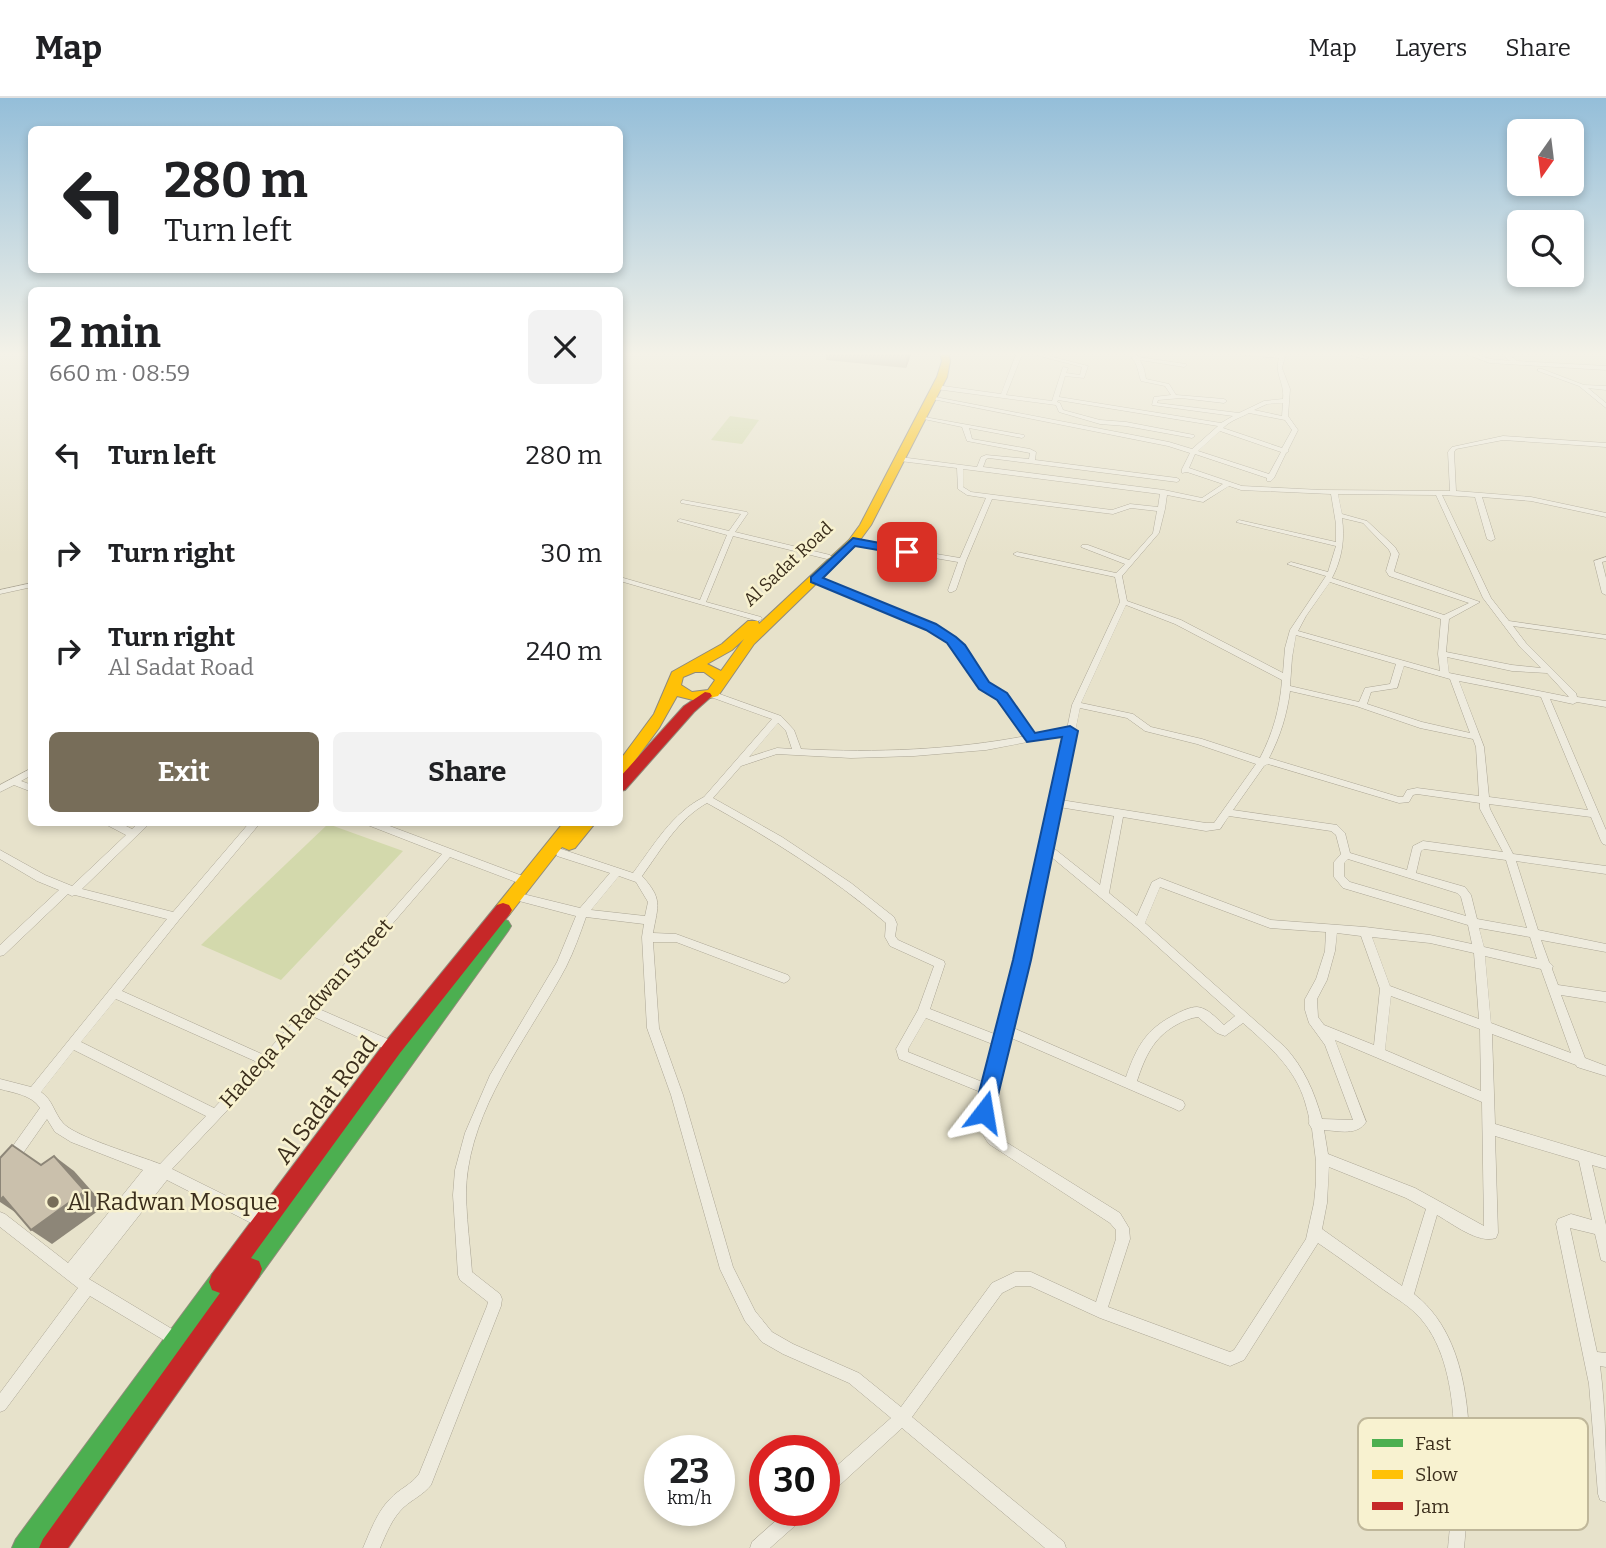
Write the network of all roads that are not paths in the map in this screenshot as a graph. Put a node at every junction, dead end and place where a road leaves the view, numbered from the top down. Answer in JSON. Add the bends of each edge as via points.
{"nodes":[{"id":1,"x":1287,"y":419,"type":"edge"},
{"id":2,"x":910,"y":420,"type":"edge"},
{"id":3,"x":920,"y":420,"type":"edge"},
{"id":4,"x":936,"y":420,"type":"edge"},
{"id":5,"x":1056,"y":420,"type":"edge"},
{"id":6,"x":1092,"y":420,"type":"edge"},
{"id":7,"x":1173,"y":420,"type":"edge"},
{"id":8,"x":1234,"y":420,"type":"edge"},
{"id":9,"x":965,"y":425,"type":"junction"},
{"id":10,"x":1220,"y":427,"type":"junction"},
{"id":11,"x":1022,"y":436,"type":"dead end"},
{"id":12,"x":1192,"y":436,"type":"dead end"},
{"id":13,"x":1606,"y":445,"type":"edge"},
{"id":14,"x":1286,"y":451,"type":"junction"},
{"id":15,"x":1194,"y":452,"type":"junction"},
{"id":16,"x":900,"y":459,"type":"junction"},
{"id":17,"x":1032,"y":462,"type":"junction"},
{"id":18,"x":960,"y":466,"type":"junction"},
{"id":19,"x":979,"y":469,"type":"junction"},
{"id":20,"x":1185,"y":469,"type":"junction"},
{"id":21,"x":1272,"y":477,"type":"junction"},
{"id":22,"x":1177,"y":480,"type":"junction"},
{"id":23,"x":1229,"y":484,"type":"junction"},
{"id":24,"x":1260,"y":487,"type":"junction"},
{"id":25,"x":1164,"y":492,"type":"junction"},
{"id":26,"x":1334,"y":492,"type":"junction"},
{"id":27,"x":1438,"y":493,"type":"junction"},
{"id":28,"x":1453,"y":493,"type":"junction"},
{"id":29,"x":1478,"y":495,"type":"junction"},
{"id":30,"x":990,"y":497,"type":"junction"},
{"id":31,"x":683,"y":502,"type":"dead end"},
{"id":32,"x":1163,"y":509,"type":"junction"},
{"id":33,"x":1339,"y":515,"type":"junction"},
{"id":34,"x":1606,"y":515,"type":"edge"},
{"id":35,"x":680,"y":520,"type":"dead end"},
{"id":36,"x":1239,"y":522,"type":"dead end"},
{"id":37,"x":732,"y":531,"type":"junction"},
{"id":38,"x":1491,"y":539,"type":"dead end"},
{"id":39,"x":853,"y":542,"type":"junction"},
{"id":40,"x":1339,"y":545,"type":"junction"},
{"id":41,"x":1085,"y":547,"type":"dead end"},
{"id":42,"x":1017,"y":554,"type":"dead end"},
{"id":43,"x":827,"y":557,"type":"junction"},
{"id":44,"x":1606,"y":559,"type":"edge"},
{"id":45,"x":962,"y":561,"type":"junction"},
{"id":46,"x":1130,"y":563,"type":"junction"},
{"id":47,"x":1291,"y":564,"type":"dead end"},
{"id":48,"x":1118,"y":576,"type":"junction"},
{"id":49,"x":1329,"y":577,"type":"junction"},
{"id":50,"x":815,"y":579,"type":"junction"},
{"id":51,"x":623,"y":580,"type":"edge"},
{"id":52,"x":28,"y":586,"type":"edge"},
{"id":53,"x":952,"y":590,"type":"dead end"},
{"id":54,"x":0,"y":592,"type":"edge"},
{"id":55,"x":1606,"y":593,"type":"edge"},
{"id":56,"x":1487,"y":598,"type":"junction"},
{"id":57,"x":1124,"y":602,"type":"junction"},
{"id":58,"x":1475,"y":602,"type":"junction"},
{"id":59,"x":702,"y":603,"type":"junction"},
{"id":60,"x":1445,"y":618,"type":"junction"},
{"id":61,"x":758,"y":619,"type":"junction"},
{"id":62,"x":1506,"y":623,"type":"junction"},
{"id":63,"x":1294,"y":632,"type":"junction"},
{"id":64,"x":1606,"y":637,"type":"edge"},
{"id":65,"x":1441,"y":654,"type":"junction"},
{"id":66,"x":1401,"y":662,"type":"junction"},
{"id":67,"x":691,"y":668,"type":"junction"},
{"id":68,"x":1549,"y":671,"type":"junction"},
{"id":69,"x":1450,"y":676,"type":"junction"},
{"id":70,"x":722,"y":680,"type":"junction"},
{"id":71,"x":1287,"y":683,"type":"junction"},
{"id":72,"x":674,"y":687,"type":"junction"},
{"id":73,"x":708,"y":695,"type":"junction"},
{"id":74,"x":1545,"y":697,"type":"junction"},
{"id":75,"x":1574,"y":699,"type":"junction"},
{"id":76,"x":1076,"y":705,"type":"junction"},
{"id":77,"x":1362,"y":705,"type":"junction"},
{"id":78,"x":1604,"y":705,"type":"edge"},
{"id":79,"x":778,"y":718,"type":"junction"},
{"id":80,"x":1070,"y":731,"type":"junction"},
{"id":81,"x":1477,"y":737,"type":"junction"},
{"id":82,"x":1032,"y":738,"type":"junction"},
{"id":83,"x":797,"y":751,"type":"junction"},
{"id":84,"x":1265,"y":761,"type":"junction"},
{"id":85,"x":741,"y":764,"type":"junction"},
{"id":86,"x":623,"y":766,"type":"edge"},
{"id":87,"x":28,"y":773,"type":"edge"},
{"id":88,"x":14,"y":782,"type":"junction"},
{"id":89,"x":623,"y":783,"type":"edge"},
{"id":90,"x":28,"y":787,"type":"edge"},
{"id":91,"x":0,"y":789,"type":"edge"},
{"id":92,"x":707,"y":799,"type":"junction"},
{"id":93,"x":1483,"y":800,"type":"junction"},
{"id":94,"x":1056,"y":803,"type":"junction"},
{"id":95,"x":1227,"y":812,"type":"junction"},
{"id":96,"x":1119,"y":814,"type":"junction"},
{"id":97,"x":1594,"y":814,"type":"junction"},
{"id":98,"x":117,"y":826,"type":"edge"},
{"id":99,"x":142,"y":826,"type":"edge"},
{"id":100,"x":254,"y":826,"type":"edge"},
{"id":101,"x":379,"y":826,"type":"edge"},
{"id":102,"x":570,"y":826,"type":"edge"},
{"id":103,"x":585,"y":826,"type":"edge"},
{"id":104,"x":134,"y":834,"type":"junction"},
{"id":105,"x":1606,"y":841,"type":"edge"},
{"id":106,"x":1046,"y":847,"type":"junction"},
{"id":107,"x":449,"y":852,"type":"junction"},
{"id":108,"x":561,"y":853,"type":"junction"},
{"id":109,"x":0,"y":855,"type":"edge"},
{"id":110,"x":1346,"y":855,"type":"junction"},
{"id":111,"x":1509,"y":855,"type":"junction"},
{"id":112,"x":1606,"y":870,"type":"edge"},
{"id":113,"x":617,"y":871,"type":"junction"},
{"id":114,"x":1412,"y":874,"type":"junction"},
{"id":115,"x":636,"y":877,"type":"junction"},
{"id":116,"x":524,"y":881,"type":"junction"},
{"id":117,"x":68,"y":891,"type":"junction"},
{"id":118,"x":1104,"y":893,"type":"junction"},
{"id":119,"x":523,"y":898,"type":"junction"},
{"id":120,"x":583,"y":912,"type":"junction"},
{"id":121,"x":175,"y":917,"type":"junction"},
{"id":122,"x":650,"y":922,"type":"junction"},
{"id":123,"x":1140,"y":922,"type":"junction"},
{"id":124,"x":1472,"y":922,"type":"junction"},
{"id":125,"x":1332,"y":928,"type":"junction"},
{"id":126,"x":1365,"y":931,"type":"junction"},
{"id":127,"x":1534,"y":935,"type":"junction"},
{"id":128,"x":647,"y":937,"type":"junction"},
{"id":129,"x":1606,"y":948,"type":"edge"},
{"id":130,"x":1,"y":950,"type":"edge"},
{"id":131,"x":1479,"y":950,"type":"junction"},
{"id":132,"x":1548,"y":966,"type":"junction"},
{"id":133,"x":783,"y":978,"type":"dead end"},
{"id":134,"x":1386,"y":989,"type":"junction"},
{"id":135,"x":1556,"y":989,"type":"junction"},
{"id":136,"x":115,"y":993,"type":"junction"},
{"id":137,"x":1606,"y":997,"type":"edge"},
{"id":138,"x":310,"y":1010,"type":"junction"},
{"id":139,"x":923,"y":1012,"type":"junction"},
{"id":140,"x":1244,"y":1016,"type":"junction"},
{"id":141,"x":1486,"y":1028,"type":"junction"},
{"id":142,"x":1321,"y":1029,"type":"junction"},
{"id":143,"x":1004,"y":1036,"type":"junction"},
{"id":144,"x":73,"y":1044,"type":"junction"},
{"id":145,"x":393,"y":1047,"type":"junction"},
{"id":146,"x":1379,"y":1052,"type":"junction"},
{"id":147,"x":266,"y":1060,"type":"junction"},
{"id":148,"x":1581,"y":1063,"type":"junction"},
{"id":149,"x":1606,"y":1071,"type":"edge"},
{"id":150,"x":0,"y":1084,"type":"edge"},
{"id":151,"x":1130,"y":1084,"type":"junction"},
{"id":152,"x":990,"y":1090,"type":"junction"},
{"id":153,"x":33,"y":1093,"type":"junction"},
{"id":154,"x":1488,"y":1099,"type":"junction"},
{"id":155,"x":1179,"y":1105,"type":"dead end"},
{"id":156,"x":48,"y":1107,"type":"junction"},
{"id":157,"x":216,"y":1115,"type":"junction"},
{"id":158,"x":1315,"y":1124,"type":"junction"},
{"id":159,"x":1489,"y":1128,"type":"junction"},
{"id":160,"x":1584,"y":1156,"type":"junction"},
{"id":161,"x":1322,"y":1158,"type":"junction"},
{"id":162,"x":1606,"y":1163,"type":"edge"},
{"id":163,"x":160,"y":1171,"type":"junction"},
{"id":164,"x":0,"y":1175,"type":"edge"},
{"id":165,"x":1434,"y":1205,"type":"junction"},
{"id":166,"x":0,"y":1219,"type":"edge"},
{"id":167,"x":264,"y":1222,"type":"junction"},
{"id":168,"x":1602,"y":1225,"type":"edge"},
{"id":169,"x":1316,"y":1233,"type":"junction"},
{"id":170,"x":1606,"y":1255,"type":"edge"},
{"id":171,"x":79,"y":1280,"type":"junction"},
{"id":172,"x":1406,"y":1297,"type":"junction"},
{"id":173,"x":1100,"y":1311,"type":"junction"},
{"id":174,"x":178,"y":1340,"type":"junction"},
{"id":175,"x":1590,"y":1358,"type":"junction"},
{"id":176,"x":1606,"y":1360,"type":"edge"},
{"id":177,"x":0,"y":1405,"type":"edge"},
{"id":178,"x":1460,"y":1418,"type":"edge"},
{"id":179,"x":901,"y":1419,"type":"junction"},
{"id":180,"x":840,"y":1474,"type":"edge"},
{"id":181,"x":1606,"y":1494,"type":"edge"},
{"id":182,"x":782,"y":1526,"type":"edge"},
{"id":183,"x":1458,"y":1530,"type":"edge"},
{"id":184,"x":25,"y":1548,"type":"edge"},
{"id":185,"x":52,"y":1548,"type":"edge"},
{"id":186,"x":371,"y":1548,"type":"edge"},
{"id":187,"x":758,"y":1548,"type":"edge"},
{"id":188,"x":1058,"y":1548,"type":"edge"},
{"id":189,"x":1456,"y":1548,"type":"edge"}],
"edges":[{"from":1,"to":14,"type":"street","via":[[1296,430]]},
{"from":2,"to":43,"type":"main road","name":"Al Sadat Road","via":[[855,524]]},
{"from":3,"to":16,"type":"main road","name":"Al Sadat Road"},
{"from":4,"to":9,"type":"street"},
{"from":5,"to":15,"type":"street"},
{"from":6,"to":12,"type":"street"},
{"from":7,"to":10,"type":"street"},
{"from":8,"to":10,"type":"street"},
{"from":9,"to":11,"type":"street"},
{"from":9,"to":17,"type":"street","via":[[969,440],[1031,450]]},
{"from":10,"to":14,"type":"street","via":[[1247,436],[1255,444]]},
{"from":10,"to":15,"type":"street"},
{"from":13,"to":28,"type":"street","via":[[1503,438],[1454,447]]},
{"from":14,"to":21,"type":"street"},
{"from":15,"to":20,"type":"street"},
{"from":15,"to":21,"type":"street"},
{"from":16,"to":18,"type":"street"},
{"from":16,"to":39,"type":"main road","name":"Al Sadat Road"},
{"from":17,"to":19,"type":"street","via":[[988,456]]},
{"from":17,"to":22,"type":"street"},
{"from":18,"to":19,"type":"street"},
{"from":18,"to":30,"type":"street","via":[[961,490]]},
{"from":19,"to":25,"type":"street"},
{"from":20,"to":22,"type":"street"},
{"from":20,"to":23,"type":"street"},
{"from":21,"to":24,"type":"street"},
{"from":22,"to":25,"type":"street"},
{"from":23,"to":24,"type":"street"},
{"from":23,"to":25,"type":"street","via":[[1205,500]]},
{"from":24,"to":26,"type":"street"},
{"from":25,"to":32,"type":"street"},
{"from":26,"to":27,"type":"street"},
{"from":26,"to":33,"type":"street"},
{"from":27,"to":28,"type":"street"},
{"from":27,"to":56,"type":"street"},
{"from":28,"to":29,"type":"street"},
{"from":29,"to":34,"type":"street","via":[[1546,500]]},
{"from":29,"to":38,"type":"street"},
{"from":30,"to":32,"type":"street","via":[[1112,512],[1130,506]]},
{"from":30,"to":45,"type":"street"},
{"from":31,"to":37,"type":"street","via":[[745,513]]},
{"from":32,"to":46,"type":"street","via":[[1156,533]]},
{"from":33,"to":40,"type":"street"},
{"from":33,"to":58,"type":"street","via":[[1364,522],[1387,543],[1395,554],[1390,571],[1395,576]]},
{"from":35,"to":37,"type":"street"},
{"from":36,"to":40,"type":"street"},
{"from":37,"to":43,"type":"street"},
{"from":37,"to":59,"type":"street"},
{"from":39,"to":45,"type":"street"},
{"from":39,"to":50,"type":"main road","name":"Al Sadat Road"},
{"from":40,"to":49,"type":"street"},
{"from":41,"to":46,"type":"street"},
{"from":42,"to":48,"type":"street"},
{"from":43,"to":61,"type":"main road","name":"Al Sadat Road"},
{"from":44,"to":55,"type":"street","via":[[1598,561]]},
{"from":45,"to":53,"type":"street"},
{"from":46,"to":48,"type":"street"},
{"from":47,"to":49,"type":"street"},
{"from":48,"to":57,"type":"street"},
{"from":49,"to":60,"type":"street"},
{"from":49,"to":63,"type":"street"},
{"from":50,"to":70,"type":"main road","name":"Al Sadat Road","via":[[746,645]]},
{"from":50,"to":82,"type":"street","via":[[931,627],[951,640]]},
{"from":51,"to":59,"type":"street"},
{"from":52,"to":54,"type":"street"},
{"from":56,"to":58,"type":"street"},
{"from":56,"to":62,"type":"street"},
{"from":57,"to":71,"type":"street","via":[[1178,622]]},
{"from":57,"to":76,"type":"street"},
{"from":58,"to":60,"type":"street"},
{"from":59,"to":61,"type":"street"},
{"from":60,"to":65,"type":"street"},
{"from":61,"to":67,"type":"main road","name":"Al Sadat Road","via":[[727,647]]},
{"from":62,"to":64,"type":"street"},
{"from":62,"to":68,"type":"street"},
{"from":63,"to":66,"type":"street"},
{"from":63,"to":71,"type":"street"},
{"from":65,"to":68,"type":"street"},
{"from":65,"to":69,"type":"street"},
{"from":66,"to":69,"type":"street"},
{"from":66,"to":77,"type":"street","via":[[1394,686],[1368,690]]},
{"from":67,"to":70,"type":"main road","via":[[714,670]]},
{"from":67,"to":72,"type":"main road","name":"Al Sadat Road","via":[[677,675]]},
{"from":68,"to":75,"type":"street"},
{"from":69,"to":74,"type":"street"},
{"from":69,"to":81,"type":"street"},
{"from":70,"to":73,"type":"main road","name":"Al Sadat Road"},
{"from":71,"to":77,"type":"street"},
{"from":71,"to":84,"type":"street"},
{"from":72,"to":73,"type":"main road","via":[[686,696]]},
{"from":72,"to":86,"type":"main road","via":[[653,730]]},
{"from":73,"to":79,"type":"street"},
{"from":73,"to":89,"type":"main road","via":[[684,714]]},
{"from":74,"to":75,"type":"street"},
{"from":74,"to":97,"type":"street"},
{"from":75,"to":78,"type":"street"},
{"from":76,"to":80,"type":"street"},
{"from":76,"to":84,"type":"street","via":[[1130,716],[1149,729]]},
{"from":77,"to":81,"type":"street","via":[[1420,725]]},
{"from":79,"to":83,"type":"street","via":[[790,730]]},
{"from":79,"to":85,"type":"street"},
{"from":80,"to":82,"type":"street"},
{"from":80,"to":94,"type":"street"},
{"from":81,"to":93,"type":"street"},
{"from":82,"to":83,"type":"street","via":[[986,747],[882,755]]},
{"from":83,"to":85,"type":"street","via":[[777,751]]},
{"from":84,"to":93,"type":"street","via":[[1399,800],[1417,791]]},
{"from":84,"to":95,"type":"street"},
{"from":85,"to":92,"type":"street"},
{"from":87,"to":88,"type":"street"},
{"from":88,"to":90,"type":"street"},
{"from":88,"to":91,"type":"street"},
{"from":92,"to":115,"type":"street","via":[[680,820]]},
{"from":92,"to":139,"type":"street","via":[[823,868],[890,920],[894,943],[940,964]]},
{"from":93,"to":97,"type":"street"},
{"from":93,"to":111,"type":"street"},
{"from":94,"to":96,"type":"street"},
{"from":94,"to":106,"type":"street"},
{"from":95,"to":96,"type":"street","via":[[1212,827]]},
{"from":95,"to":110,"type":"street","via":[[1334,828]]},
{"from":96,"to":118,"type":"street"},
{"from":97,"to":105,"type":"street"},
{"from":98,"to":104,"type":"street"},
{"from":99,"to":104,"type":"street"},
{"from":100,"to":121,"type":"street"},
{"from":101,"to":107,"type":"street"},
{"from":102,"to":116,"type":"main road","name":"Al Sadat Road"},
{"from":103,"to":108,"type":"main road","name":"Al Sadat Road"},
{"from":104,"to":117,"type":"street"},
{"from":106,"to":118,"type":"street"},
{"from":106,"to":143,"type":"street"},
{"from":107,"to":116,"type":"street"},
{"from":107,"to":138,"type":"street","name":"Hadeqa Al Radwan Street"},
{"from":108,"to":113,"type":"street"},
{"from":108,"to":119,"type":"main road","name":"Al Sadat Road"},
{"from":109,"to":117,"type":"street"},
{"from":110,"to":114,"type":"street"},
{"from":110,"to":124,"type":"street","via":[[1339,862],[1339,877],[1347,885]]},
{"from":111,"to":112,"type":"street"},
{"from":111,"to":114,"type":"street","via":[[1495,857],[1423,845],[1416,849]]},
{"from":111,"to":127,"type":"street"},
{"from":113,"to":115,"type":"street"},
{"from":113,"to":120,"type":"street"},
{"from":114,"to":124,"type":"street","via":[[1461,890]]},
{"from":115,"to":122,"type":"street","via":[[651,896]]},
{"from":116,"to":145,"type":"main road","name":"Al Sadat Road"},
{"from":117,"to":121,"type":"street"},
{"from":117,"to":130,"type":"street"},
{"from":118,"to":123,"type":"street"},
{"from":119,"to":120,"type":"street"},
{"from":119,"to":185,"type":"main road","name":"Al Sadat Road"},
{"from":120,"to":122,"type":"street"},
{"from":120,"to":186,"type":"street","via":[[562,964],[494,1079],[461,1170],[459,1217],[465,1275],[495,1299],[492,1314],[425,1479],[419,1490],[392,1510]]},
{"from":121,"to":136,"type":"street"},
{"from":122,"to":128,"type":"street"},
{"from":123,"to":125,"type":"street","via":[[1160,882],[1270,924]]},
{"from":123,"to":140,"type":"street"},
{"from":124,"to":127,"type":"street"},
{"from":124,"to":131,"type":"street"},
{"from":125,"to":126,"type":"street"},
{"from":125,"to":142,"type":"street","via":[[1330,951],[1311,999],[1313,1019]]},
{"from":126,"to":131,"type":"street"},
{"from":126,"to":134,"type":"street"},
{"from":127,"to":129,"type":"street"},
{"from":127,"to":132,"type":"street"},
{"from":128,"to":133,"type":"street","via":[[676,938]]},
{"from":128,"to":179,"type":"street","via":[[653,1028],[727,1269],[750,1316],[766,1337],[854,1378]]},
{"from":131,"to":132,"type":"street"},
{"from":131,"to":141,"type":"street"},
{"from":132,"to":135,"type":"street"},
{"from":134,"to":141,"type":"street"},
{"from":134,"to":146,"type":"street"},
{"from":135,"to":137,"type":"street"},
{"from":135,"to":148,"type":"street"},
{"from":136,"to":144,"type":"street"},
{"from":136,"to":147,"type":"street"},
{"from":138,"to":145,"type":"street"},
{"from":138,"to":147,"type":"street","name":"Hadeqa Al Radwan Street"},
{"from":139,"to":143,"type":"street"},
{"from":139,"to":152,"type":"street","via":[[903,1055]]},
{"from":140,"to":151,"type":"street","via":[[1225,1031],[1198,1013],[1160,1027],[1142,1050]]},
{"from":140,"to":158,"type":"street","via":[[1294,1065]]},
{"from":141,"to":148,"type":"street"},
{"from":141,"to":154,"type":"street"},
{"from":142,"to":146,"type":"street"},
{"from":142,"to":158,"type":"street","via":[[1360,1122],[1355,1126]]},
{"from":143,"to":151,"type":"street"},
{"from":143,"to":152,"type":"street"},
{"from":144,"to":153,"type":"street"},
{"from":144,"to":157,"type":"street"},
{"from":145,"to":167,"type":"main road","name":"Al Sadat Road"},
{"from":146,"to":154,"type":"street"},
{"from":147,"to":157,"type":"street","name":"Hadeqa Al Radwan Street"},
{"from":148,"to":149,"type":"street"},
{"from":150,"to":153,"type":"street"},
{"from":151,"to":155,"type":"street"},
{"from":152,"to":173,"type":"street","via":[[984,1112],[987,1134],[1115,1218],[1122,1228],[1123,1239]]},
{"from":153,"to":156,"type":"street"},
{"from":154,"to":159,"type":"street"},
{"from":156,"to":163,"type":"street","via":[[66,1134]]},
{"from":156,"to":164,"type":"street"},
{"from":157,"to":163,"type":"street","name":"Hadeqa Al Radwan Street"},
{"from":158,"to":161,"type":"street"},
{"from":159,"to":160,"type":"street"},
{"from":159,"to":165,"type":"street","via":[[1491,1233],[1482,1233]]},
{"from":160,"to":162,"type":"street"},
{"from":160,"to":168,"type":"street"},
{"from":161,"to":165,"type":"street"},
{"from":161,"to":169,"type":"street","via":[[1323,1203]]},
{"from":163,"to":167,"type":"street"},
{"from":163,"to":171,"type":"street","name":"Hadeqa Al Radwan Street"},
{"from":165,"to":172,"type":"street"},
{"from":166,"to":171,"type":"street"},
{"from":167,"to":174,"type":"main road","name":"Al Sadat Road"},
{"from":168,"to":170,"type":"street"},
{"from":168,"to":175,"type":"street","via":[[1563,1224]]},
{"from":169,"to":172,"type":"street"},
{"from":169,"to":173,"type":"street","via":[[1239,1355],[1230,1359]]},
{"from":171,"to":174,"type":"street"},
{"from":171,"to":177,"type":"street","name":"Hadeqa Al Radwan Street"},
{"from":172,"to":178,"type":"street","via":[[1429,1318],[1440,1337]]},
{"from":173,"to":179,"type":"street","via":[[1031,1279],[1015,1279],[996,1288]]},
{"from":174,"to":184,"type":"main road","name":"Al Sadat Road"},
{"from":175,"to":176,"type":"street"},
{"from":175,"to":181,"type":"street","via":[[1601,1416]]},
{"from":179,"to":180,"type":"street"},
{"from":179,"to":188,"type":"street"},
{"from":182,"to":187,"type":"street"},
{"from":183,"to":189,"type":"street"}]}
